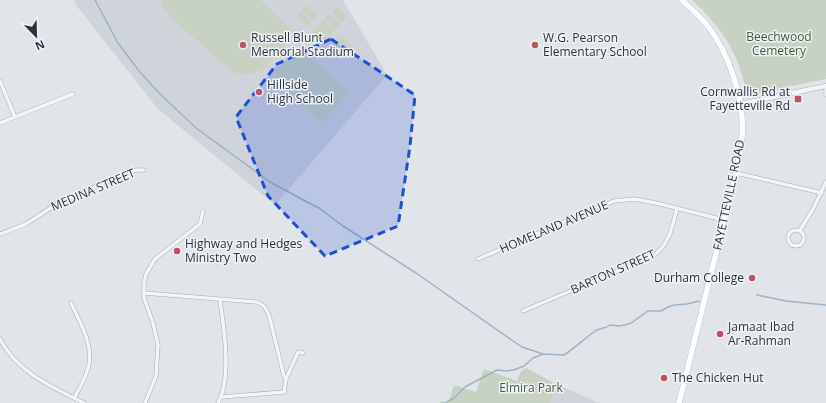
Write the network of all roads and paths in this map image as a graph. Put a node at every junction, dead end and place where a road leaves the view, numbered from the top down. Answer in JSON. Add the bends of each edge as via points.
{"nodes":[{"id":1,"x":682,"y":0,"type":"edge"},
{"id":2,"x":0,"y":81,"type":"edge"},
{"id":3,"x":826,"y":86,"type":"edge"},
{"id":4,"x":73,"y":94,"type":"dead end"},
{"id":5,"x":826,"y":95,"type":"edge"},
{"id":6,"x":740,"y":104,"type":"junction"},
{"id":7,"x":15,"y":117,"type":"junction"},
{"id":8,"x":0,"y":123,"type":"edge"},
{"id":9,"x":144,"y":170,"type":"dead end"},
{"id":10,"x":736,"y":173,"type":"junction"},
{"id":11,"x":826,"y":182,"type":"edge"},
{"id":12,"x":822,"y":193,"type":"junction"},
{"id":13,"x":677,"y":208,"type":"junction"},
{"id":14,"x":203,"y":211,"type":"dead end"},
{"id":15,"x":724,"y":220,"type":"junction"},
{"id":16,"x":800,"y":230,"type":"junction"},
{"id":17,"x":0,"y":234,"type":"edge"},
{"id":18,"x":478,"y":259,"type":"dead end"},
{"id":19,"x":144,"y":293,"type":"junction"},
{"id":20,"x":220,"y":300,"type":"junction"},
{"id":21,"x":71,"y":302,"type":"dead end"},
{"id":22,"x":523,"y":310,"type":"dead end"},
{"id":23,"x":0,"y":339,"type":"edge"},
{"id":24,"x":304,"y":353,"type":"dead end"},
{"id":25,"x":286,"y":379,"type":"junction"},
{"id":26,"x":221,"y":397,"type":"junction"},
{"id":27,"x":74,"y":398,"type":"junction"},
{"id":28,"x":84,"y":403,"type":"edge"},
{"id":29,"x":145,"y":403,"type":"edge"},
{"id":30,"x":218,"y":403,"type":"edge"},
{"id":31,"x":679,"y":403,"type":"edge"}],
"edges":[{"from":1,"to":6,"type":"main road","name":"FAYETTEVILLE ROAD","via":[[707,25],[720,45]]},
{"from":2,"to":7,"type":"street"},
{"from":3,"to":5,"type":"street"},
{"from":3,"to":6,"type":"street"},
{"from":4,"to":7,"type":"street"},
{"from":6,"to":10,"type":"main road","name":"FAYETTEVILLE ROAD","via":[[742,136]]},
{"from":7,"to":8,"type":"street"},
{"from":9,"to":17,"type":"street","name":"MEDINA STREET","via":[[132,171],[65,200],[26,224]]},
{"from":10,"to":12,"type":"street"},
{"from":10,"to":15,"type":"main road","name":"FAYETTEVILLE ROAD"},
{"from":11,"to":12,"type":"street"},
{"from":12,"to":16,"type":"street"},
{"from":13,"to":15,"type":"street","name":"HOMELAND AVENUE"},
{"from":13,"to":18,"type":"street","name":"HOMELAND AVENUE","via":[[634,199],[614,202]]},
{"from":13,"to":22,"type":"street","name":"BARTON STREET","via":[[668,239],[652,256]]},
{"from":14,"to":19,"type":"street","via":[[200,224],[162,252],[150,266],[144,283]]},
{"from":15,"to":31,"type":"main road","name":"FAYETTEVILLE ROAD"},
{"from":16,"to":16,"type":"street","via":[[788,234],[792,246],[804,242]]},
{"from":19,"to":20,"type":"street"},
{"from":19,"to":29,"type":"street","via":[[158,345],[156,376]]},
{"from":20,"to":25,"type":"street","via":[[255,301],[266,308]]},
{"from":20,"to":26,"type":"street","via":[[226,370]]},
{"from":21,"to":27,"type":"street","via":[[87,341],[90,360],[86,375]]},
{"from":23,"to":27,"type":"street","via":[[11,357],[24,369]]},
{"from":24,"to":25,"type":"street","via":[[298,352]]},
{"from":25,"to":26,"type":"street","via":[[284,392]]},
{"from":26,"to":30,"type":"street"},
{"from":27,"to":28,"type":"street"}]}
